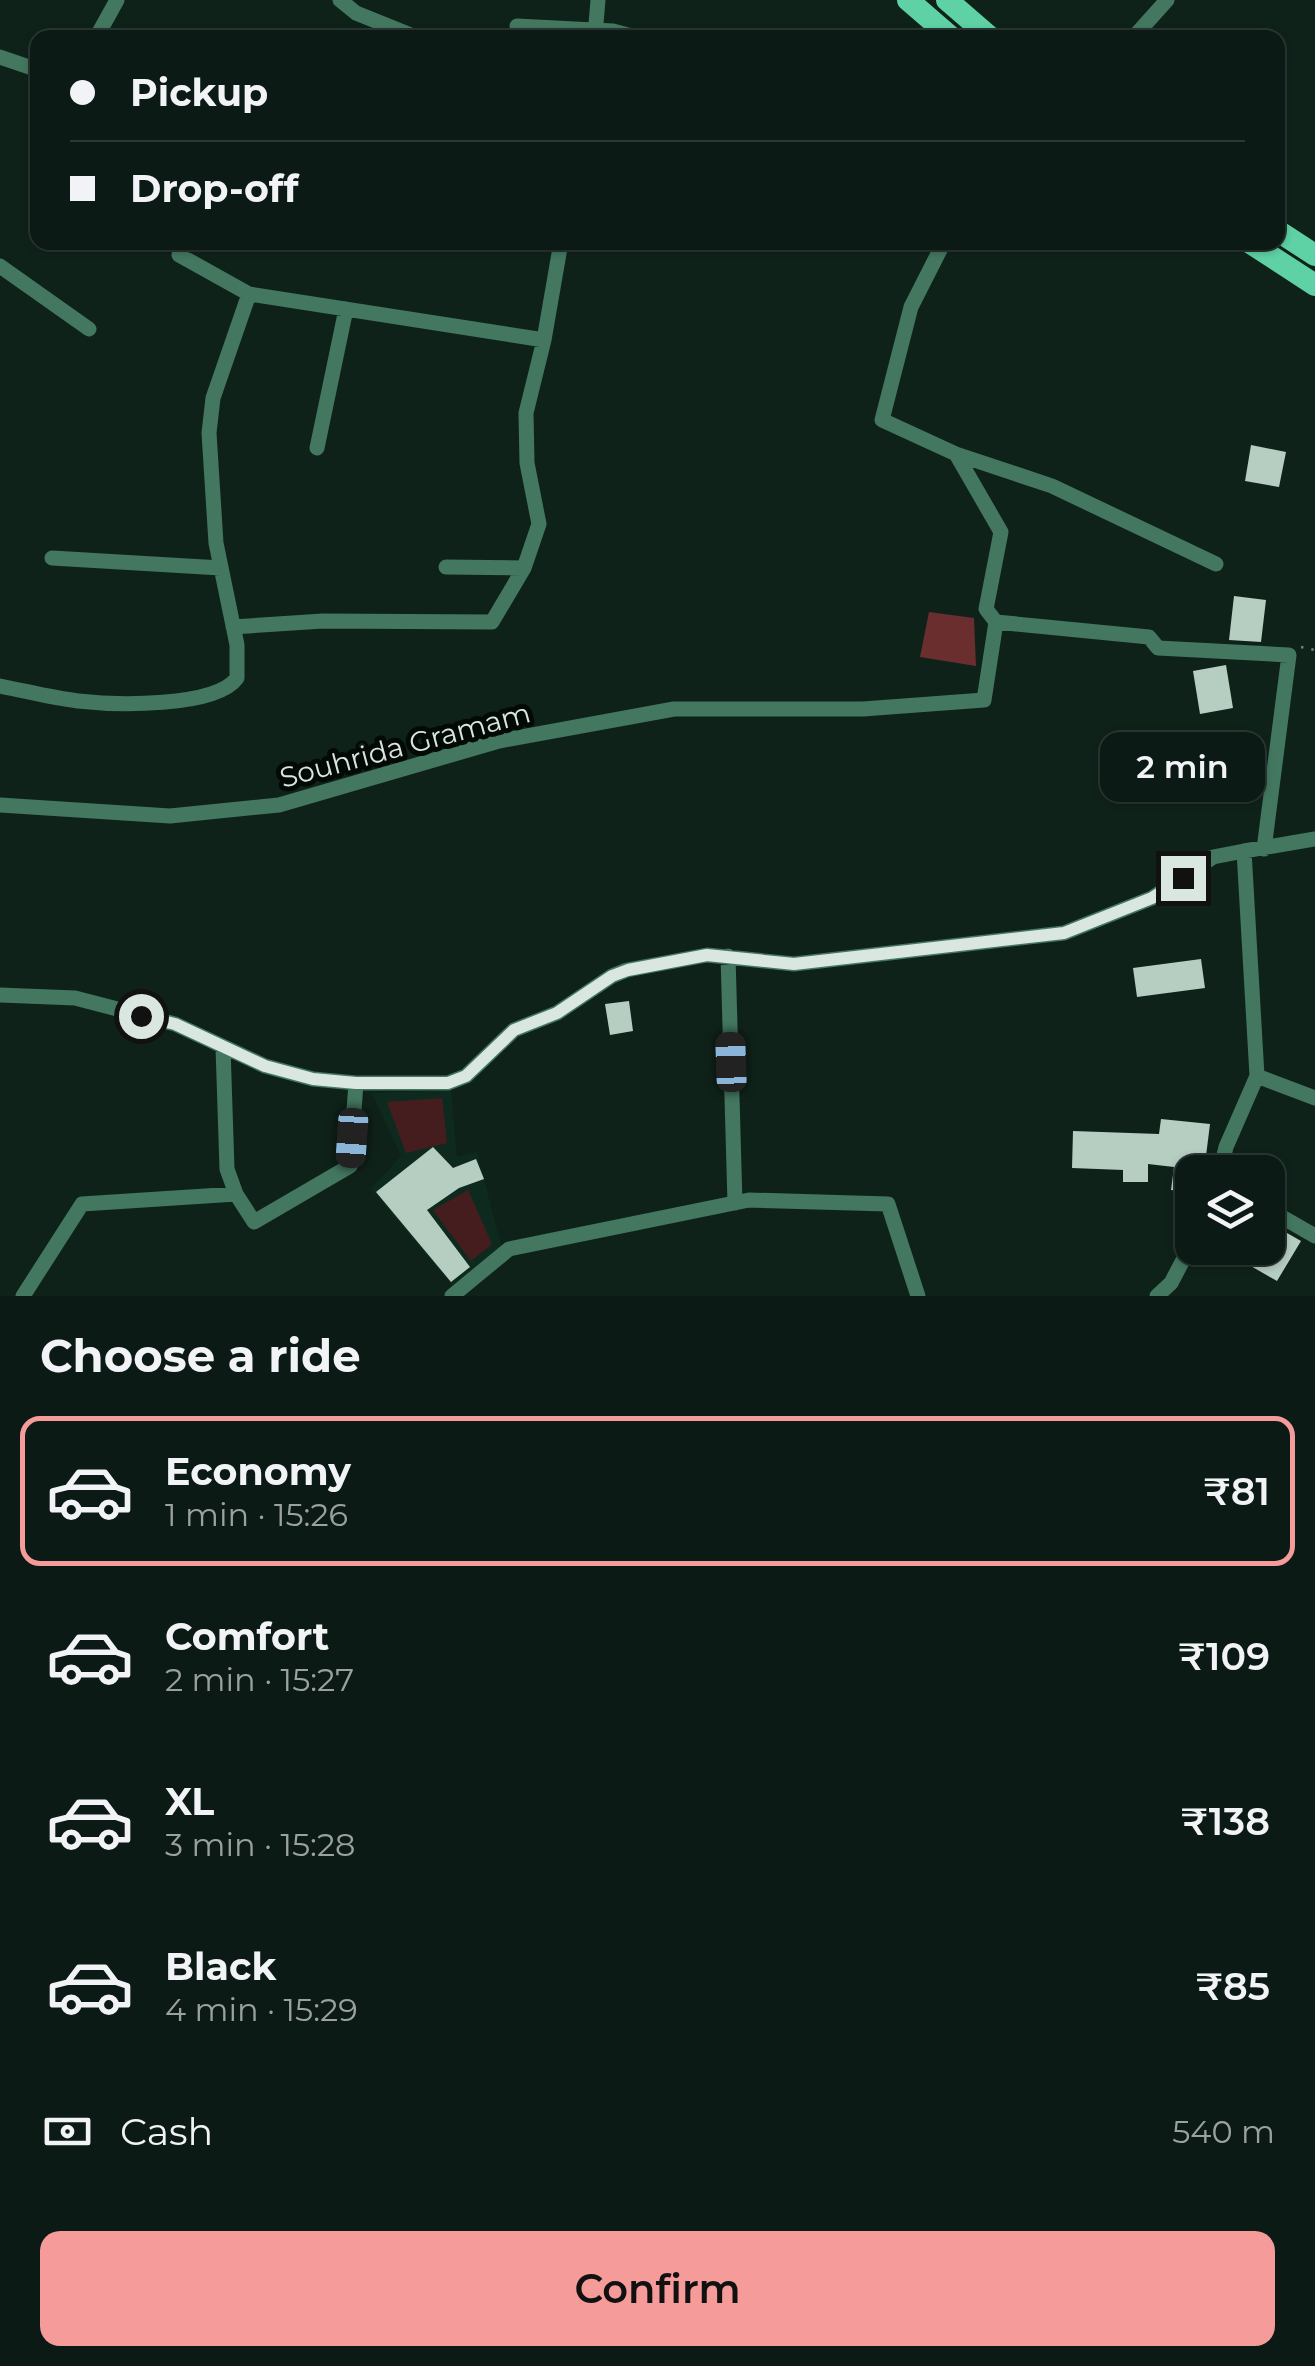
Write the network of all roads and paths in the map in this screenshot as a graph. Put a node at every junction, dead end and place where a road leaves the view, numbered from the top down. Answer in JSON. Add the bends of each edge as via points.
{"nodes":[{"id":1,"x":117,"y":0,"type":"edge"},
{"id":2,"x":340,"y":0,"type":"edge"},
{"id":3,"x":598,"y":0,"type":"edge"},
{"id":4,"x":908,"y":0,"type":"edge"},
{"id":5,"x":1167,"y":0,"type":"edge"},
{"id":6,"x":956,"y":3,"type":"edge"},
{"id":7,"x":516,"y":26,"type":"dead end"},
{"id":8,"x":100,"y":30,"type":"edge"},
{"id":9,"x":398,"y":30,"type":"edge"},
{"id":10,"x":556,"y":30,"type":"edge"},
{"id":11,"x":596,"y":30,"type":"edge"},
{"id":12,"x":943,"y":30,"type":"edge"},
{"id":13,"x":983,"y":30,"type":"edge"},
{"id":14,"x":1139,"y":30,"type":"edge"},
{"id":15,"x":0,"y":57,"type":"edge"},
{"id":16,"x":30,"y":67,"type":"edge"},
{"id":17,"x":1285,"y":236,"type":"edge"},
{"id":18,"x":181,"y":250,"type":"edge"},
{"id":19,"x":560,"y":250,"type":"edge"},
{"id":20,"x":940,"y":250,"type":"edge"},
{"id":21,"x":1261,"y":250,"type":"edge"},
{"id":22,"x":1315,"y":255,"type":"edge"},
{"id":23,"x":0,"y":266,"type":"edge"},
{"id":24,"x":1315,"y":285,"type":"edge"},
{"id":25,"x":249,"y":294,"type":"junction"},
{"id":26,"x":346,"y":309,"type":"junction"},
{"id":27,"x":89,"y":328,"type":"dead end"},
{"id":28,"x":544,"y":340,"type":"junction"},
{"id":29,"x":317,"y":448,"type":"dead end"},
{"id":30,"x":956,"y":454,"type":"junction"},
{"id":31,"x":52,"y":558,"type":"dead end"},
{"id":32,"x":1216,"y":564,"type":"dead end"},
{"id":33,"x":446,"y":567,"type":"dead end"},
{"id":34,"x":221,"y":568,"type":"junction"},
{"id":35,"x":524,"y":568,"type":"junction"},
{"id":36,"x":996,"y":622,"type":"junction"},
{"id":37,"x":233,"y":627,"type":"junction"},
{"id":38,"x":0,"y":686,"type":"edge"},
{"id":39,"x":0,"y":805,"type":"edge"},
{"id":40,"x":1315,"y":839,"type":"edge"},
{"id":41,"x":1264,"y":848,"type":"junction"},
{"id":42,"x":1244,"y":851,"type":"junction"},
{"id":43,"x":728,"y":956,"type":"junction"},
{"id":44,"x":0,"y":996,"type":"edge"},
{"id":45,"x":223,"y":1048,"type":"junction"},
{"id":46,"x":1257,"y":1076,"type":"junction"},
{"id":47,"x":356,"y":1083,"type":"junction"},
{"id":48,"x":1315,"y":1098,"type":"edge"},
{"id":49,"x":1224,"y":1155,"type":"edge"},
{"id":50,"x":236,"y":1194,"type":"junction"},
{"id":51,"x":735,"y":1203,"type":"junction"},
{"id":52,"x":1285,"y":1219,"type":"edge"},
{"id":53,"x":1315,"y":1236,"type":"edge"},
{"id":54,"x":1181,"y":1265,"type":"edge"},
{"id":55,"x":23,"y":1296,"type":"edge"},
{"id":56,"x":452,"y":1296,"type":"edge"},
{"id":57,"x":918,"y":1296,"type":"edge"},
{"id":58,"x":1157,"y":1296,"type":"edge"}],
"edges":[{"from":1,"to":8,"type":"street"},
{"from":2,"to":9,"type":"street"},
{"from":3,"to":11,"type":"street"},
{"from":4,"to":12,"type":"main road"},
{"from":5,"to":14,"type":"street"},
{"from":6,"to":13,"type":"main road"},
{"from":7,"to":10,"type":"street"},
{"from":15,"to":16,"type":"street"},
{"from":17,"to":22,"type":"main road"},
{"from":18,"to":25,"type":"street"},
{"from":19,"to":28,"type":"street"},
{"from":20,"to":30,"type":"street","via":[[912,307],[882,420]]},
{"from":21,"to":24,"type":"main road"},
{"from":23,"to":27,"type":"street"},
{"from":25,"to":26,"type":"street"},
{"from":25,"to":34,"type":"street","via":[[209,433]]},
{"from":26,"to":28,"type":"street"},
{"from":26,"to":29,"type":"street"},
{"from":28,"to":35,"type":"street","via":[[526,413],[539,524]]},
{"from":30,"to":32,"type":"street","via":[[1052,486]]},
{"from":30,"to":36,"type":"street","via":[[1001,532],[986,609]]},
{"from":31,"to":34,"type":"street"},
{"from":33,"to":35,"type":"street"},
{"from":34,"to":37,"type":"street"},
{"from":35,"to":37,"type":"street","via":[[492,622],[323,620]]},
{"from":36,"to":39,"type":"street","name":"Souhrida Gramam","via":[[984,700],[863,709],[674,709],[499,741],[279,805],[170,816]]},
{"from":36,"to":41,"type":"street","via":[[1149,637],[1158,648],[1289,654]]},
{"from":37,"to":38,"type":"street","via":[[240,663],[224,691],[168,702],[79,702]]},
{"from":40,"to":41,"type":"street"},
{"from":41,"to":42,"type":"street"},
{"from":42,"to":43,"type":"street","via":[[1213,857],[1152,898],[1064,933],[794,964]]},
{"from":42,"to":46,"type":"street"},
{"from":43,"to":47,"type":"street","via":[[612,976],[557,1013],[514,1030],[466,1076],[448,1083]]},
{"from":43,"to":51,"type":"street"},
{"from":44,"to":45,"type":"street","via":[[74,998],[175,1024]]},
{"from":45,"to":47,"type":"street","via":[[313,1079]]},
{"from":45,"to":50,"type":"street","via":[[227,1169]]},
{"from":46,"to":48,"type":"street"},
{"from":46,"to":49,"type":"street"},
{"from":47,"to":50,"type":"street","via":[[350,1166],[254,1222]]},
{"from":50,"to":55,"type":"street","via":[[82,1204]]},
{"from":51,"to":56,"type":"street","via":[[509,1250]]},
{"from":51,"to":57,"type":"street","via":[[888,1204]]},
{"from":52,"to":53,"type":"street"},
{"from":54,"to":58,"type":"street"}]}
